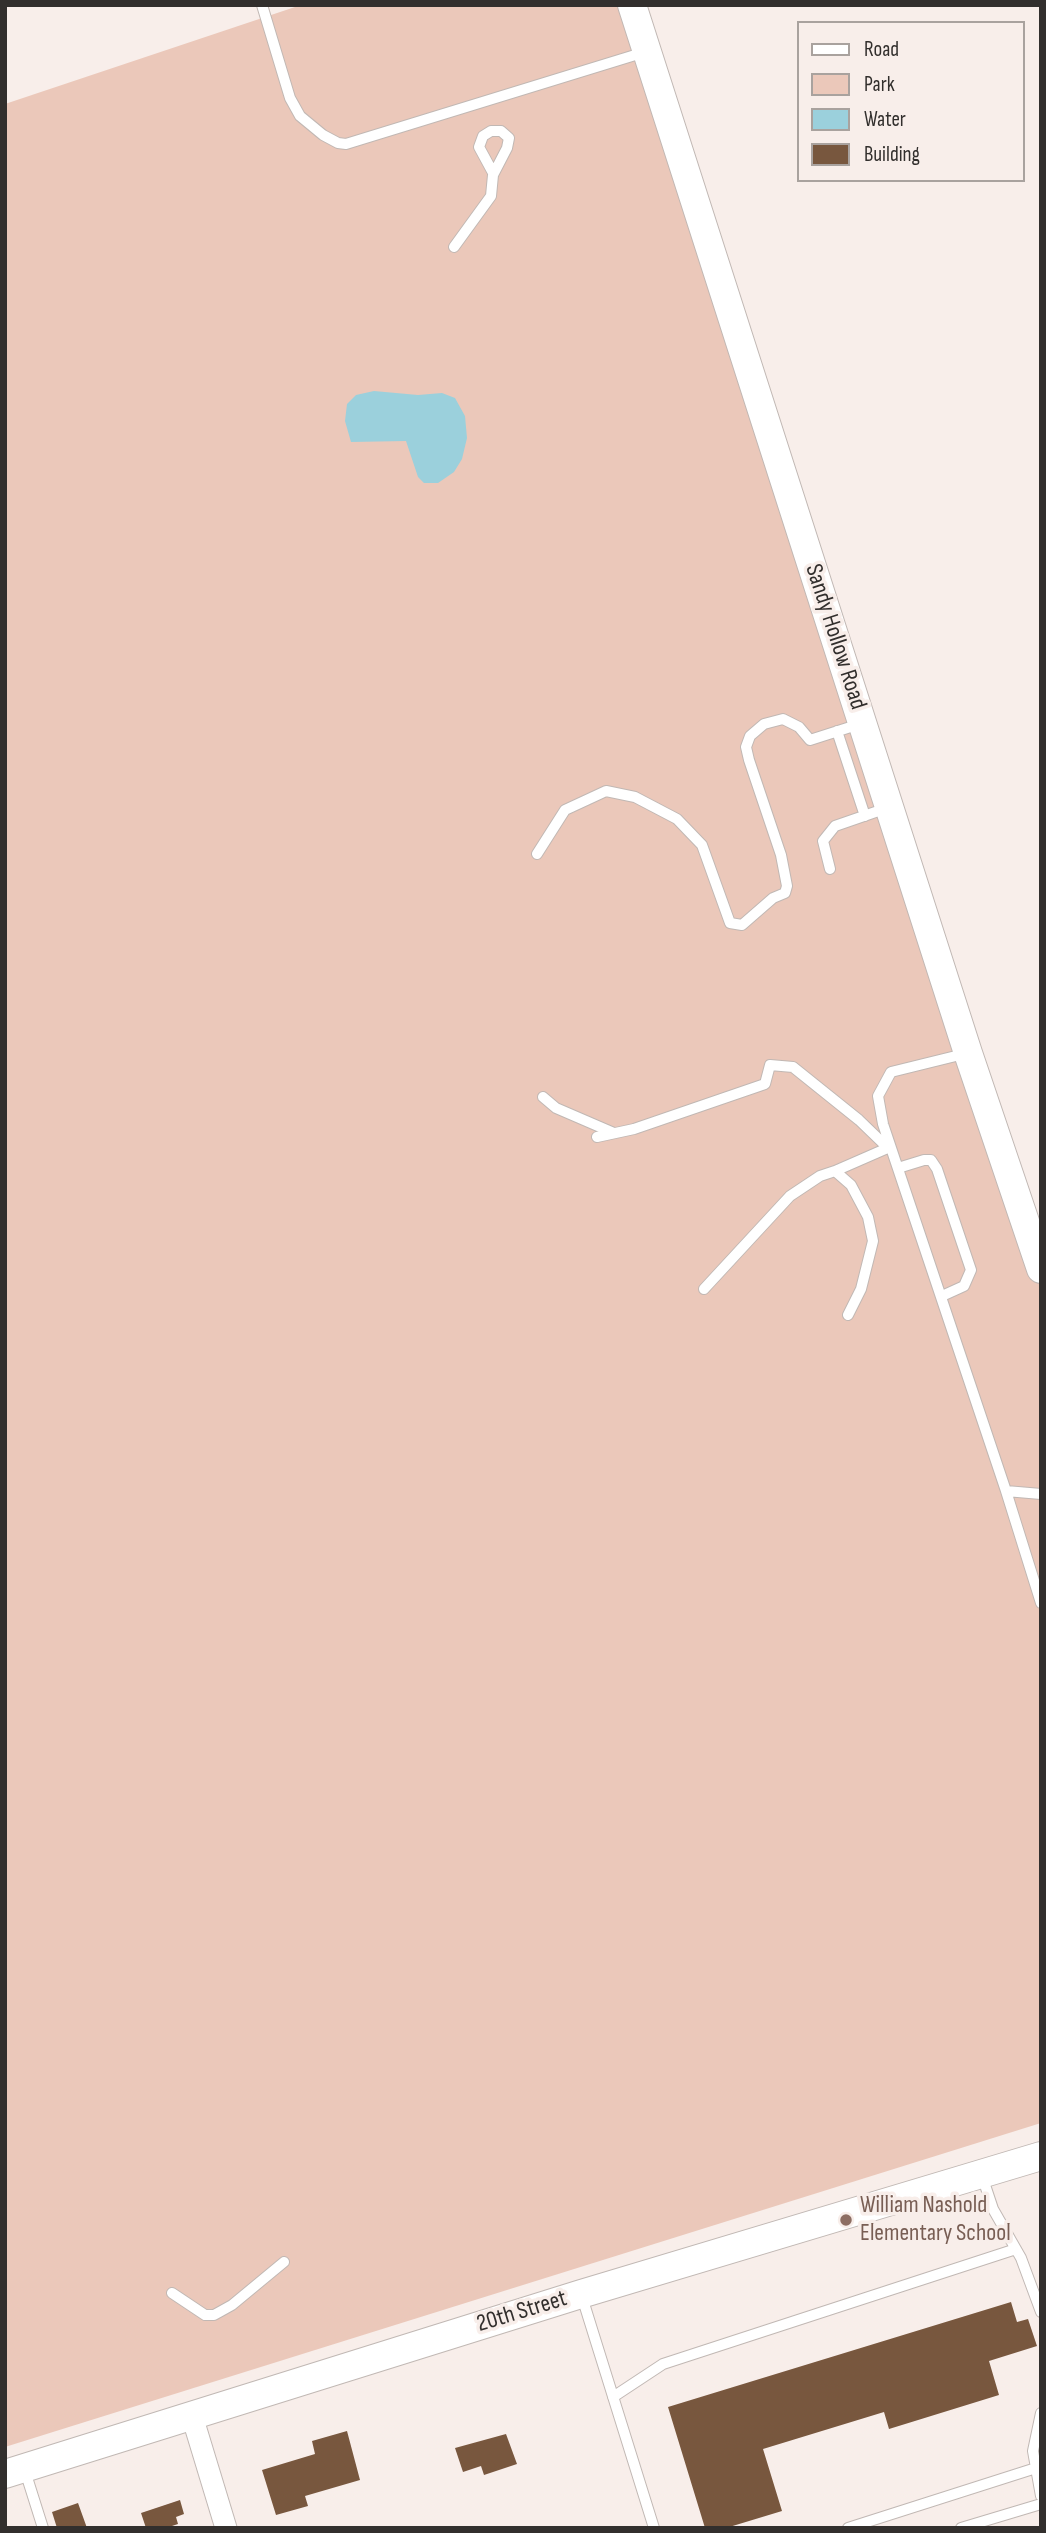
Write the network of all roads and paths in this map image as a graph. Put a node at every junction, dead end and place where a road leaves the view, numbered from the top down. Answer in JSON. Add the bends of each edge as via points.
{"nodes":[{"id":1,"x":262,"y":5,"type":"edge"},
{"id":2,"x":632,"y":5,"type":"edge"},
{"id":3,"x":647,"y":51,"type":"junction"},
{"id":4,"x":492,"y":171,"type":"dead end"},
{"id":5,"x":454,"y":247,"type":"dead end"},
{"id":6,"x":850,"y":727,"type":"junction"},
{"id":7,"x":877,"y":812,"type":"junction"},
{"id":8,"x":537,"y":854,"type":"dead end"},
{"id":9,"x":830,"y":869,"type":"dead end"},
{"id":10,"x":968,"y":1053,"type":"junction"},
{"id":11,"x":543,"y":1097,"type":"dead end"},
{"id":12,"x":614,"y":1133,"type":"junction"},
{"id":13,"x":597,"y":1137,"type":"dead end"},
{"id":14,"x":889,"y":1147,"type":"junction"},
{"id":15,"x":898,"y":1168,"type":"junction"},
{"id":16,"x":835,"y":1171,"type":"junction"},
{"id":17,"x":1041,"y":1269,"type":"edge"},
{"id":18,"x":704,"y":1289,"type":"dead end"},
{"id":19,"x":942,"y":1296,"type":"junction"},
{"id":20,"x":848,"y":1315,"type":"dead end"},
{"id":21,"x":1006,"y":1491,"type":"junction"},
{"id":22,"x":1041,"y":1494,"type":"edge"},
{"id":23,"x":1041,"y":1603,"type":"edge"},
{"id":24,"x":1041,"y":2156,"type":"edge"},
{"id":25,"x":981,"y":2174,"type":"junction"},
{"id":26,"x":1016,"y":2249,"type":"junction"},
{"id":27,"x":284,"y":2262,"type":"dead end"},
{"id":28,"x":172,"y":2293,"type":"dead end"},
{"id":29,"x":581,"y":2294,"type":"junction"},
{"id":30,"x":1041,"y":2312,"type":"edge"},
{"id":31,"x":613,"y":2397,"type":"junction"},
{"id":32,"x":1041,"y":2413,"type":"edge"},
{"id":33,"x":192,"y":2416,"type":"junction"},
{"id":34,"x":1036,"y":2468,"type":"junction"},
{"id":35,"x":15,"y":2471,"type":"edge"},
{"id":36,"x":1041,"y":2496,"type":"edge"},
{"id":37,"x":1041,"y":2504,"type":"edge"},
{"id":38,"x":43,"y":2528,"type":"edge"},
{"id":39,"x":226,"y":2528,"type":"edge"},
{"id":40,"x":654,"y":2528,"type":"edge"},
{"id":41,"x":848,"y":2528,"type":"edge"},
{"id":42,"x":961,"y":2528,"type":"edge"}],
"edges":[{"from":1,"to":3,"type":"lane","via":[[300,116],[338,144]]},
{"from":2,"to":3,"type":"street","name":"Sandy Hollow Road"},
{"from":3,"to":6,"type":"street","name":"Sandy Hollow Road"},
{"from":4,"to":5,"type":"lane","via":[[479,147],[483,136],[501,131],[509,138],[493,175],[491,196]]},
{"from":6,"to":7,"type":"street","name":"Sandy Hollow Road"},
{"from":6,"to":8,"type":"lane","via":[[810,740],[799,727],[783,719],[764,724],[748,740],[749,760],[787,886],[785,893],[742,925],[730,923],[702,845],[677,820],[635,797],[606,791],[565,810]]},
{"from":7,"to":9,"type":"lane","via":[[835,826],[823,841]]},
{"from":7,"to":10,"type":"street","name":"Sandy Hollow Road"},
{"from":10,"to":14,"type":"lane","via":[[891,1072],[878,1096]]},
{"from":10,"to":17,"type":"street","name":"Sandy Hollow Road"},
{"from":11,"to":12,"type":"lane","via":[[556,1108]]},
{"from":12,"to":13,"type":"lane"},
{"from":12,"to":14,"type":"lane","via":[[765,1084],[770,1065],[793,1067]]},
{"from":14,"to":15,"type":"lane"},
{"from":14,"to":16,"type":"lane"},
{"from":15,"to":19,"type":"lane"},
{"from":15,"to":19,"type":"lane","via":[[931,1160],[937,1169],[971,1270],[964,1286]]},
{"from":16,"to":18,"type":"lane","via":[[790,1196]]},
{"from":16,"to":20,"type":"lane","via":[[850,1185],[868,1217],[873,1241],[861,1289]]},
{"from":19,"to":21,"type":"lane"},
{"from":21,"to":22,"type":"lane"},
{"from":21,"to":23,"type":"lane"},
{"from":24,"to":25,"type":"street","name":"20th Street"},
{"from":25,"to":26,"type":"lane","via":[[993,2209]]},
{"from":25,"to":29,"type":"street","name":"20th Street"},
{"from":26,"to":30,"type":"lane"},
{"from":26,"to":31,"type":"lane","via":[[663,2364]]},
{"from":27,"to":28,"type":"lane","via":[[214,2315],[205,2315]]},
{"from":29,"to":31,"type":"lane"},
{"from":29,"to":33,"type":"street","name":"20th Street"},
{"from":31,"to":40,"type":"lane"},
{"from":32,"to":34,"type":"lane","via":[[1033,2451]]},
{"from":33,"to":35,"type":"street","name":"20th Street"},
{"from":33,"to":39,"type":"street"},
{"from":34,"to":36,"type":"lane"},
{"from":34,"to":41,"type":"lane"},
{"from":35,"to":38,"type":"lane"},
{"from":37,"to":42,"type":"lane"}]}
